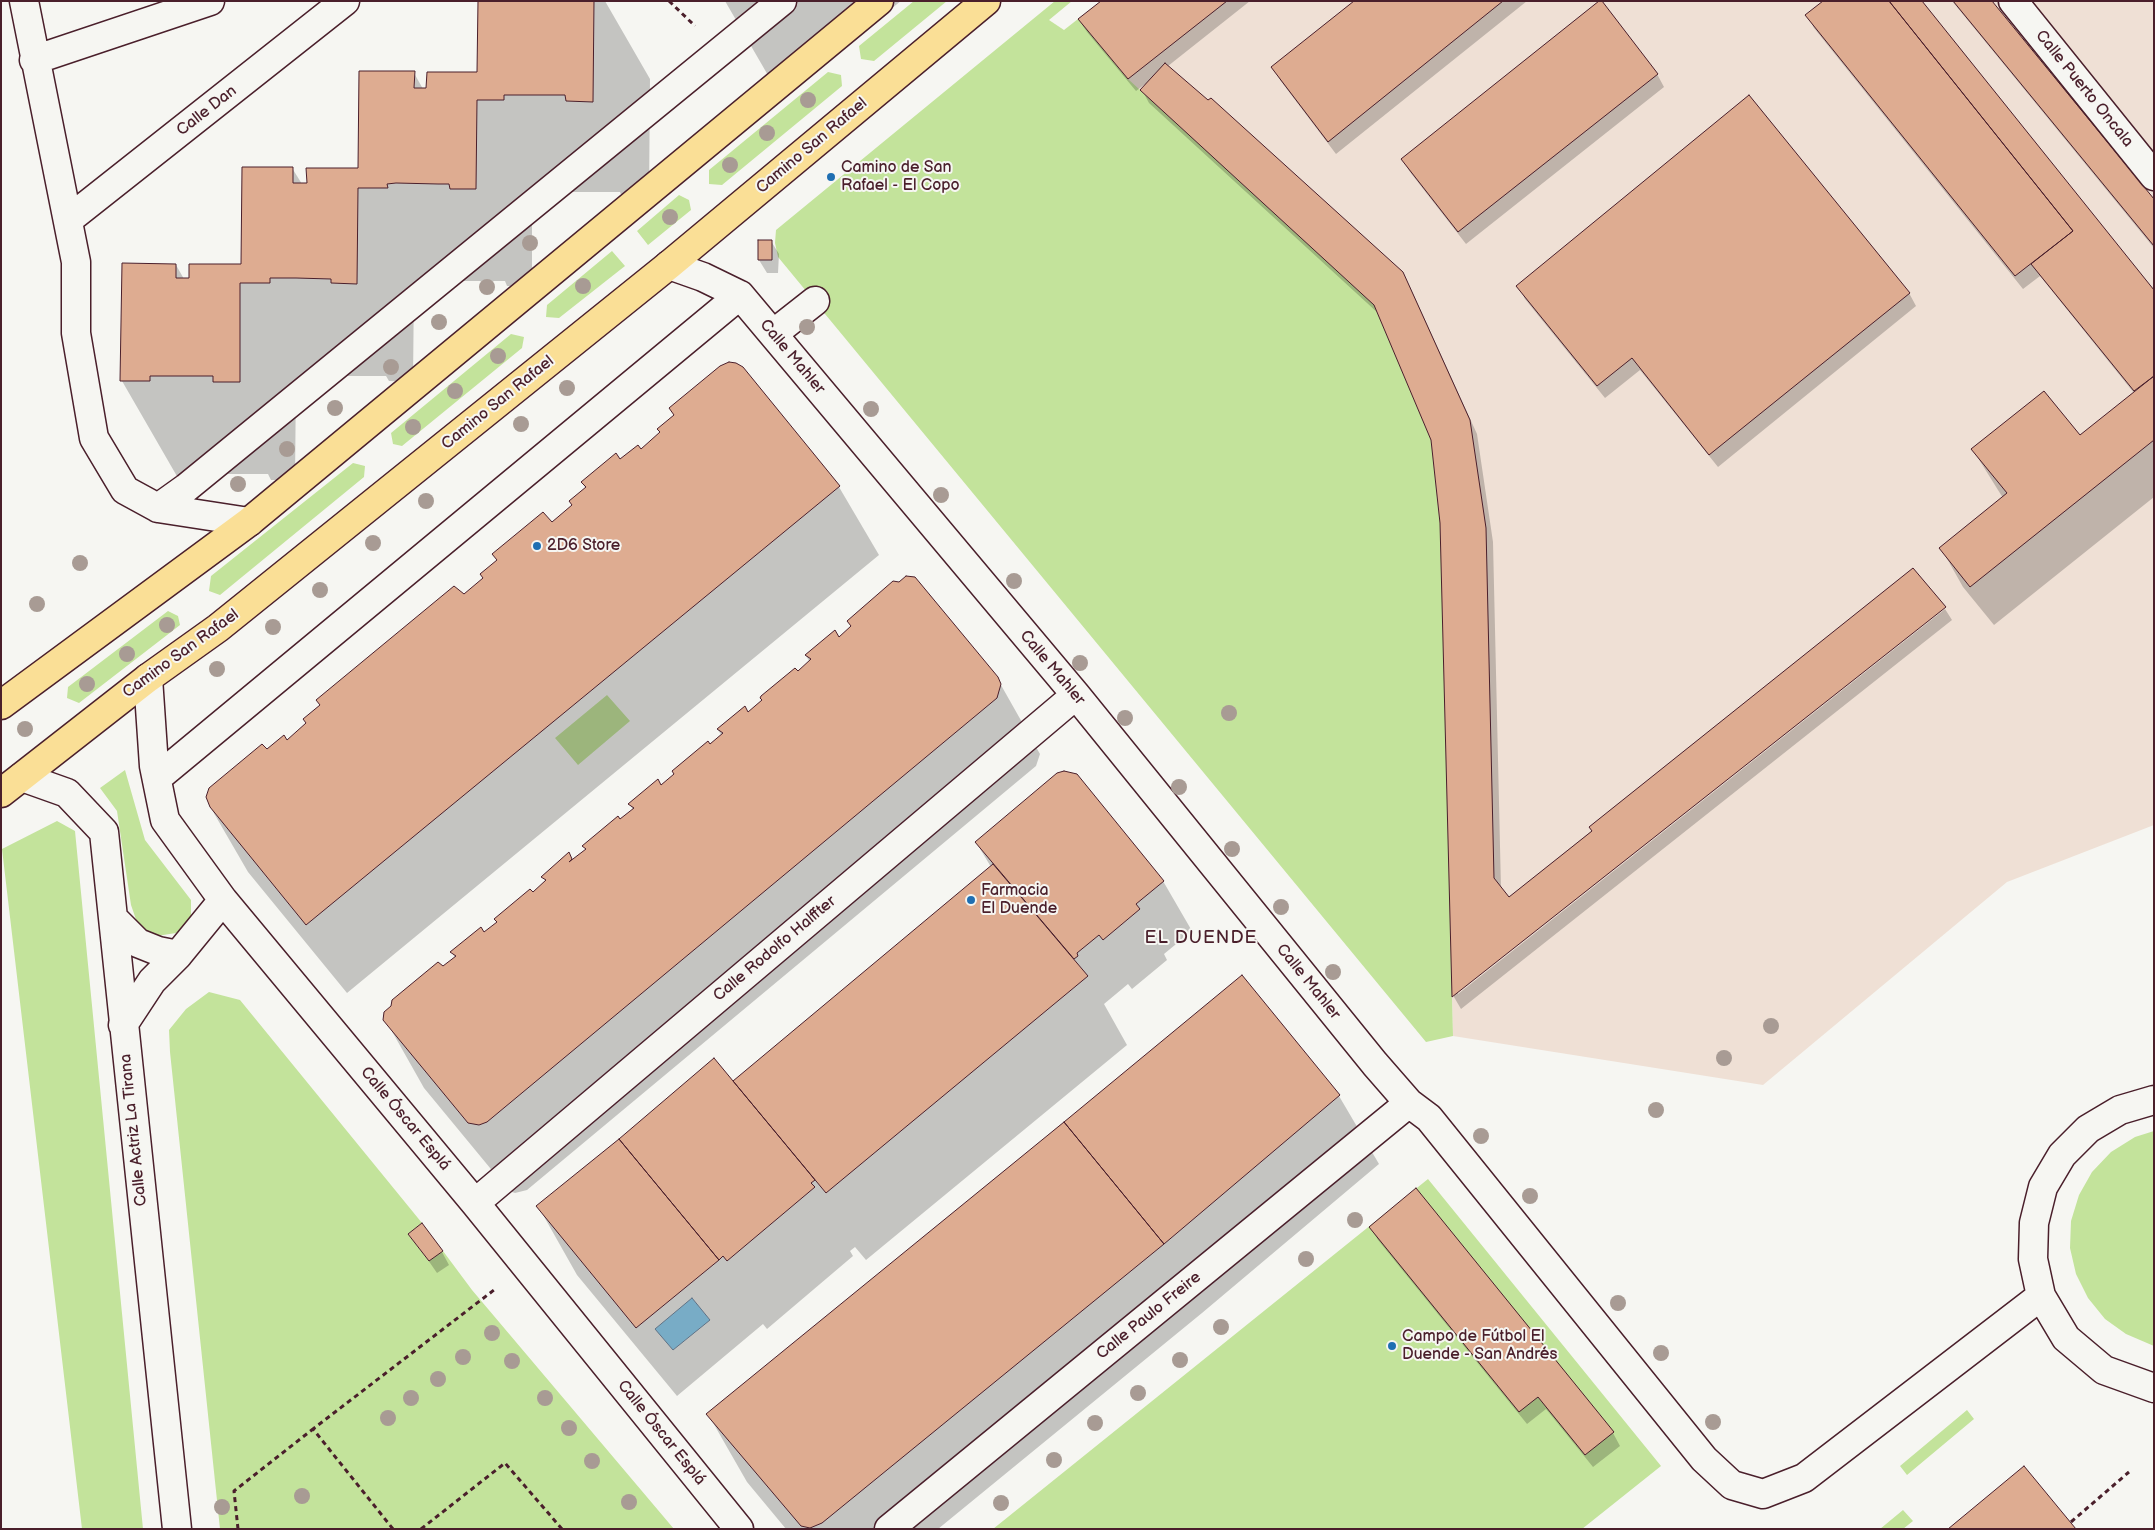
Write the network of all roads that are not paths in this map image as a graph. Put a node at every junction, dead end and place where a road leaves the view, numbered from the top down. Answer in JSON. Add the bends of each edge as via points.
{"nodes":[{"id":1,"x":24,"y":1,"type":"edge"},
{"id":2,"x":210,"y":1,"type":"edge"},
{"id":3,"x":345,"y":1,"type":"edge"},
{"id":4,"x":782,"y":1,"type":"edge"},
{"id":5,"x":879,"y":1,"type":"edge"},
{"id":6,"x":986,"y":1,"type":"edge"},
{"id":7,"x":2013,"y":1,"type":"edge"},
{"id":8,"x":34,"y":60,"type":"junction"},
{"id":9,"x":2154,"y":176,"type":"edge"},
{"id":10,"x":68,"y":220,"type":"junction"},
{"id":11,"x":669,"y":265,"type":"junction"},
{"id":12,"x":740,"y":295,"type":"junction"},
{"id":13,"x":814,"y":301,"type":"dead end"},
{"id":14,"x":772,"y":334,"type":"junction"},
{"id":15,"x":158,"y":508,"type":"junction"},
{"id":16,"x":249,"y":522,"type":"junction"},
{"id":17,"x":148,"y":678,"type":"junction"},
{"id":18,"x":1076,"y":695,"type":"junction"},
{"id":19,"x":1,"y":705,"type":"edge"},
{"id":20,"x":157,"y":778,"type":"junction"},
{"id":21,"x":11,"y":785,"type":"edge"},
{"id":22,"x":223,"y":900,"type":"junction"},
{"id":23,"x":113,"y":918,"type":"junction"},
{"id":24,"x":178,"y":955,"type":"junction"},
{"id":25,"x":123,"y":1025,"type":"junction"},
{"id":26,"x":2154,"y":1100,"type":"edge"},
{"id":27,"x":1409,"y":1103,"type":"junction"},
{"id":28,"x":475,"y":1203,"type":"junction"},
{"id":29,"x":2041,"y":1296,"type":"junction"},
{"id":30,"x":2154,"y":1388,"type":"edge"},
{"id":31,"x":177,"y":1529,"type":"edge"},
{"id":32,"x":739,"y":1529,"type":"edge"},
{"id":33,"x":889,"y":1529,"type":"edge"}],
"edges":[{"from":1,"to":8,"type":"street"},
{"from":2,"to":8,"type":"street"},
{"from":3,"to":10,"type":"street","name":"Calle Dan"},
{"from":4,"to":15,"type":"street"},
{"from":5,"to":16,"type":"main road"},
{"from":6,"to":11,"type":"main road","name":"Camino San Rafael"},
{"from":7,"to":9,"type":"street","name":"Calle Puerto Oncala"},
{"from":8,"to":10,"type":"street"},
{"from":10,"to":15,"type":"street","via":[[76,262],[76,334],[94,438],[125,490]]},
{"from":11,"to":12,"type":"street","name":"Calle Mahler"},
{"from":11,"to":17,"type":"main road","name":"Camino San Rafael","via":[[218,628]]},
{"from":12,"to":14,"type":"street","name":"Calle Mahler"},
{"from":12,"to":20,"type":"street"},
{"from":13,"to":14,"type":"street"},
{"from":14,"to":18,"type":"street","name":"Calle Mahler"},
{"from":15,"to":16,"type":"street"},
{"from":16,"to":19,"type":"main road"},
{"from":17,"to":20,"type":"street","name":"Calle Óscar Esplá"},
{"from":17,"to":21,"type":"main road","name":"Camino San Rafael"},
{"from":18,"to":27,"type":"street","name":"Calle Mahler"},
{"from":18,"to":28,"type":"street","name":"Calle Rodolfo Halffter"},
{"from":20,"to":22,"type":"street","name":"Calle Óscar Esplá","via":[[165,820]]},
{"from":21,"to":23,"type":"street","name":"Calle Actriz La Tirana","via":[[68,793],[104,832]]},
{"from":22,"to":24,"type":"street"},
{"from":22,"to":28,"type":"street","name":"Calle Óscar Esplá"},
{"from":23,"to":24,"type":"street","via":[[138,943]]},
{"from":23,"to":25,"type":"street","name":"Calle Actriz La Tirana"},
{"from":24,"to":25,"type":"street","via":[[152,981]]},
{"from":25,"to":31,"type":"street","name":"Calle Actriz La Tirana"},
{"from":26,"to":29,"type":"street","via":[[2120,1110],[2088,1129],[2062,1155],[2043,1187],[2034,1223],[2033,1260]]},
{"from":27,"to":29,"type":"street","name":"Calle Mahler","via":[[1429,1118],[1704,1459],[1732,1485],[1763,1494],[1804,1478]]},
{"from":27,"to":33,"type":"street","name":"Calle Paulo Freire"},
{"from":28,"to":32,"type":"street","name":"Calle Óscar Esplá"},
{"from":29,"to":30,"type":"street","via":[[2066,1338],[2104,1370]]}]}
